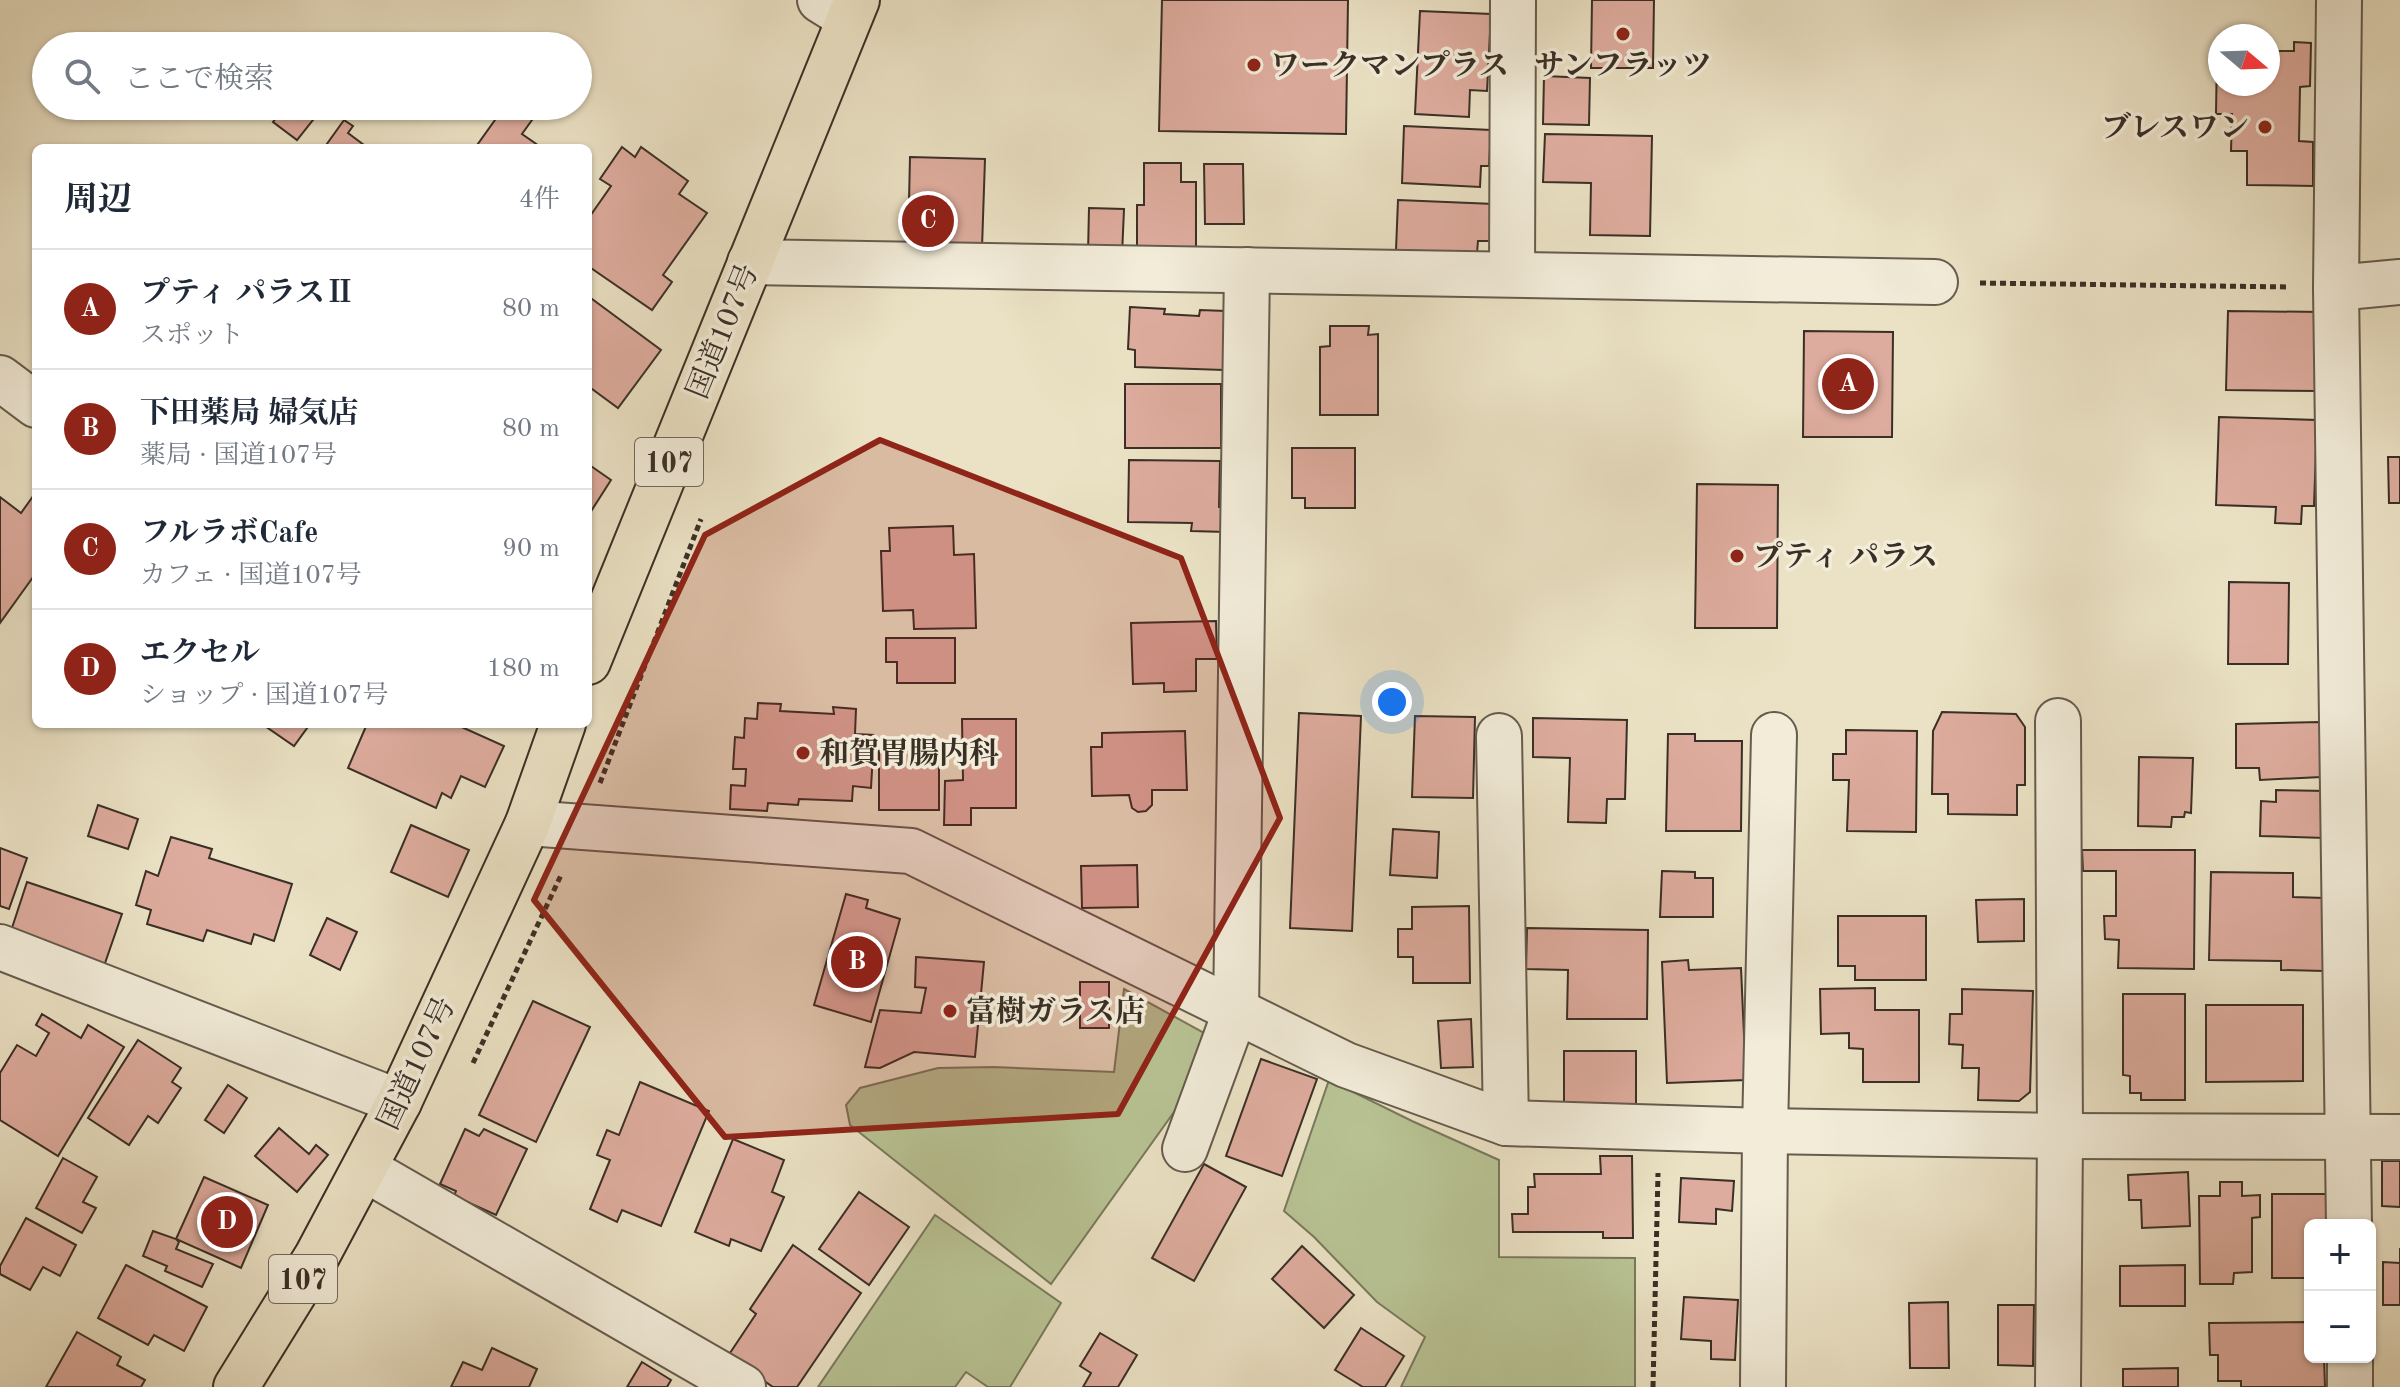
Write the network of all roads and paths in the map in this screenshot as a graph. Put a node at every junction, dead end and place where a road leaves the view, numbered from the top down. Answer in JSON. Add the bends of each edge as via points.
{"nodes":[{"id":1,"x":1513,"y":0,"type":"edge"},
{"id":2,"x":2339,"y":0,"type":"edge"},
{"id":3,"x":842,"y":6,"type":"edge"},
{"id":4,"x":750,"y":262,"type":"junction"},
{"id":5,"x":1247,"y":270,"type":"junction"},
{"id":6,"x":1512,"y":274,"type":"junction"},
{"id":7,"x":1935,"y":282,"type":"joint"},
{"id":8,"x":2400,"y":282,"type":"edge"},
{"id":9,"x":2336,"y":288,"type":"junction"},
{"id":10,"x":0,"y":378,"type":"edge"},
{"id":11,"x":32,"y":402,"type":"edge"},
{"id":12,"x":701,"y":519,"type":"dead end"},
{"id":13,"x":592,"y":652,"type":"edge"},
{"id":14,"x":2058,"y":721,"type":"dead end"},
{"id":15,"x":562,"y":728,"type":"edge"},
{"id":16,"x":1774,"y":735,"type":"dead end"},
{"id":17,"x":1499,"y":736,"type":"dead end"},
{"id":18,"x":528,"y":823,"type":"junction"},
{"id":19,"x":582,"y":827,"type":"junction"},
{"id":20,"x":0,"y":947,"type":"edge"},
{"id":21,"x":1236,"y":1010,"type":"junction"},
{"id":22,"x":472,"y":1065,"type":"dead end"},
{"id":23,"x":399,"y":1102,"type":"junction"},
{"id":24,"x":1506,"y":1123,"type":"junction"},
{"id":25,"x":1659,"y":1128,"type":"junction"},
{"id":26,"x":1765,"y":1131,"type":"junction"},
{"id":27,"x":2060,"y":1136,"type":"junction"},
{"id":28,"x":2349,"y":1137,"type":"junction"},
{"id":29,"x":2400,"y":1137,"type":"edge"},
{"id":30,"x":1185,"y":1149,"type":"dead end"},
{"id":31,"x":365,"y":1169,"type":"junction"},
{"id":32,"x":2349,"y":1219,"type":"edge"},
{"id":33,"x":2350,"y":1363,"type":"edge"},
{"id":34,"x":236,"y":1387,"type":"edge"},
{"id":35,"x":743,"y":1387,"type":"edge"},
{"id":36,"x":1653,"y":1387,"type":"edge"},
{"id":37,"x":1763,"y":1387,"type":"edge"},
{"id":38,"x":2058,"y":1387,"type":"edge"},
{"id":39,"x":2350,"y":1387,"type":"edge"}],
"edges":[{"from":1,"to":6,"type":"street"},
{"from":2,"to":9,"type":"street"},
{"from":3,"to":4,"type":"highway","name":"国道107号","number":"107"},
{"from":4,"to":5,"type":"street"},
{"from":4,"to":13,"type":"highway","name":"国道107号","number":"107"},
{"from":5,"to":6,"type":"street"},
{"from":5,"to":21,"type":"street"},
{"from":6,"to":7,"type":"street"},
{"from":7,"to":9,"type":"path"},
{"from":8,"to":9,"type":"street"},
{"from":9,"to":28,"type":"street"},
{"from":10,"to":11,"type":"street"},
{"from":12,"to":19,"type":"path"},
{"from":14,"to":27,"type":"street"},
{"from":15,"to":18,"type":"highway","name":"国道107号","number":"107"},
{"from":16,"to":26,"type":"street"},
{"from":17,"to":24,"type":"street"},
{"from":18,"to":19,"type":"street"},
{"from":18,"to":23,"type":"highway","name":"国道107号","number":"107"},
{"from":19,"to":21,"type":"street","via":[[911,851]]},
{"from":19,"to":22,"type":"path"},
{"from":20,"to":23,"type":"street"},
{"from":21,"to":24,"type":"street","via":[[1346,1065]]},
{"from":21,"to":30,"type":"street"},
{"from":23,"to":31,"type":"highway","name":"国道107号","number":"107"},
{"from":24,"to":25,"type":"street"},
{"from":25,"to":26,"type":"street"},
{"from":25,"to":36,"type":"path"},
{"from":26,"to":27,"type":"street"},
{"from":26,"to":37,"type":"street"},
{"from":27,"to":28,"type":"street"},
{"from":27,"to":38,"type":"street"},
{"from":28,"to":29,"type":"street"},
{"from":28,"to":32,"type":"street"},
{"from":31,"to":34,"type":"highway","name":"国道107号","number":"107"},
{"from":31,"to":35,"type":"street"},
{"from":33,"to":39,"type":"street"}]}
